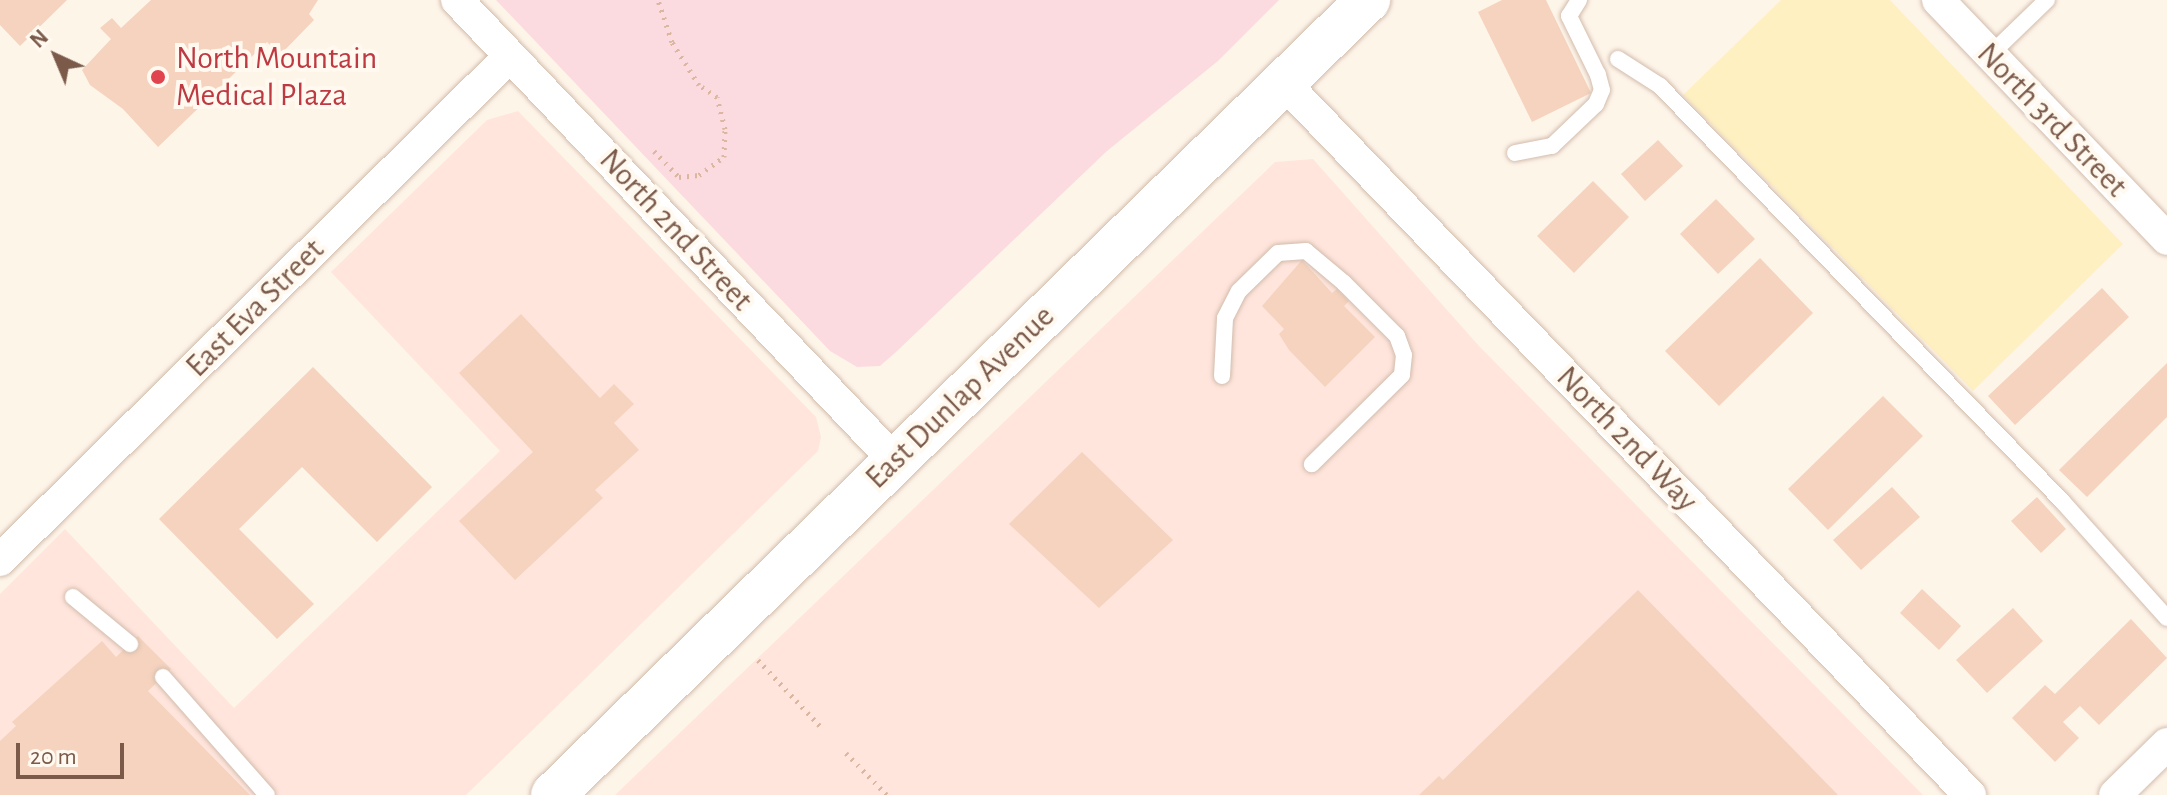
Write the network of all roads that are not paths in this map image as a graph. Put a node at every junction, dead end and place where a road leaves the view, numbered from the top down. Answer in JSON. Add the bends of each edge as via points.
{"nodes":[{"id":1,"x":457,"y":0,"type":"edge"},
{"id":2,"x":1368,"y":0,"type":"edge"},
{"id":3,"x":1579,"y":0,"type":"edge"},
{"id":4,"x":1938,"y":0,"type":"edge"},
{"id":5,"x":2047,"y":0,"type":"edge"},
{"id":6,"x":1990,"y":55,"type":"junction"},
{"id":7,"x":510,"y":56,"type":"junction"},
{"id":8,"x":1618,"y":59,"type":"dead end"},
{"id":9,"x":1284,"y":83,"type":"junction"},
{"id":10,"x":1515,"y":153,"type":"dead end"},
{"id":11,"x":2167,"y":239,"type":"edge"},
{"id":12,"x":1222,"y":376,"type":"dead end"},
{"id":13,"x":894,"y":460,"type":"junction"},
{"id":14,"x":1312,"y":464,"type":"dead end"},
{"id":15,"x":4,"y":548,"type":"edge"},
{"id":16,"x":73,"y":597,"type":"dead end"},
{"id":17,"x":2167,"y":618,"type":"edge"},
{"id":18,"x":130,"y":644,"type":"dead end"},
{"id":19,"x":163,"y":677,"type":"dead end"},
{"id":20,"x":2167,"y":744,"type":"edge"},
{"id":21,"x":267,"y":795,"type":"edge"},
{"id":22,"x":553,"y":795,"type":"edge"},
{"id":23,"x":1970,"y":795,"type":"edge"},
{"id":24,"x":2115,"y":795,"type":"edge"}],
"edges":[{"from":1,"to":7,"type":"street","name":"North 2nd Street"},
{"from":2,"to":9,"type":"main road","name":"East Dunlap Avenue"},
{"from":3,"to":10,"type":"lane","via":[[1569,16],[1602,90],[1596,104],[1552,146]]},
{"from":4,"to":6,"type":"street","name":"North 3rd Street"},
{"from":5,"to":6,"type":"lane"},
{"from":6,"to":11,"type":"street","name":"North 3rd Street"},
{"from":7,"to":13,"type":"street","name":"North 2nd Street"},
{"from":7,"to":15,"type":"street","name":"East Eva Street"},
{"from":8,"to":17,"type":"lane","via":[[1660,86],[2062,501]]},
{"from":9,"to":13,"type":"main road","name":"East Dunlap Avenue"},
{"from":9,"to":23,"type":"street","name":"North 2nd Way"},
{"from":12,"to":14,"type":"lane","via":[[1225,318],[1239,291],[1278,253],[1306,251],[1344,283],[1397,336],[1404,355],[1402,375]]},
{"from":13,"to":22,"type":"main road","name":"East Dunlap Avenue"},
{"from":16,"to":18,"type":"lane"},
{"from":19,"to":21,"type":"lane"},
{"from":20,"to":24,"type":"street"}]}
